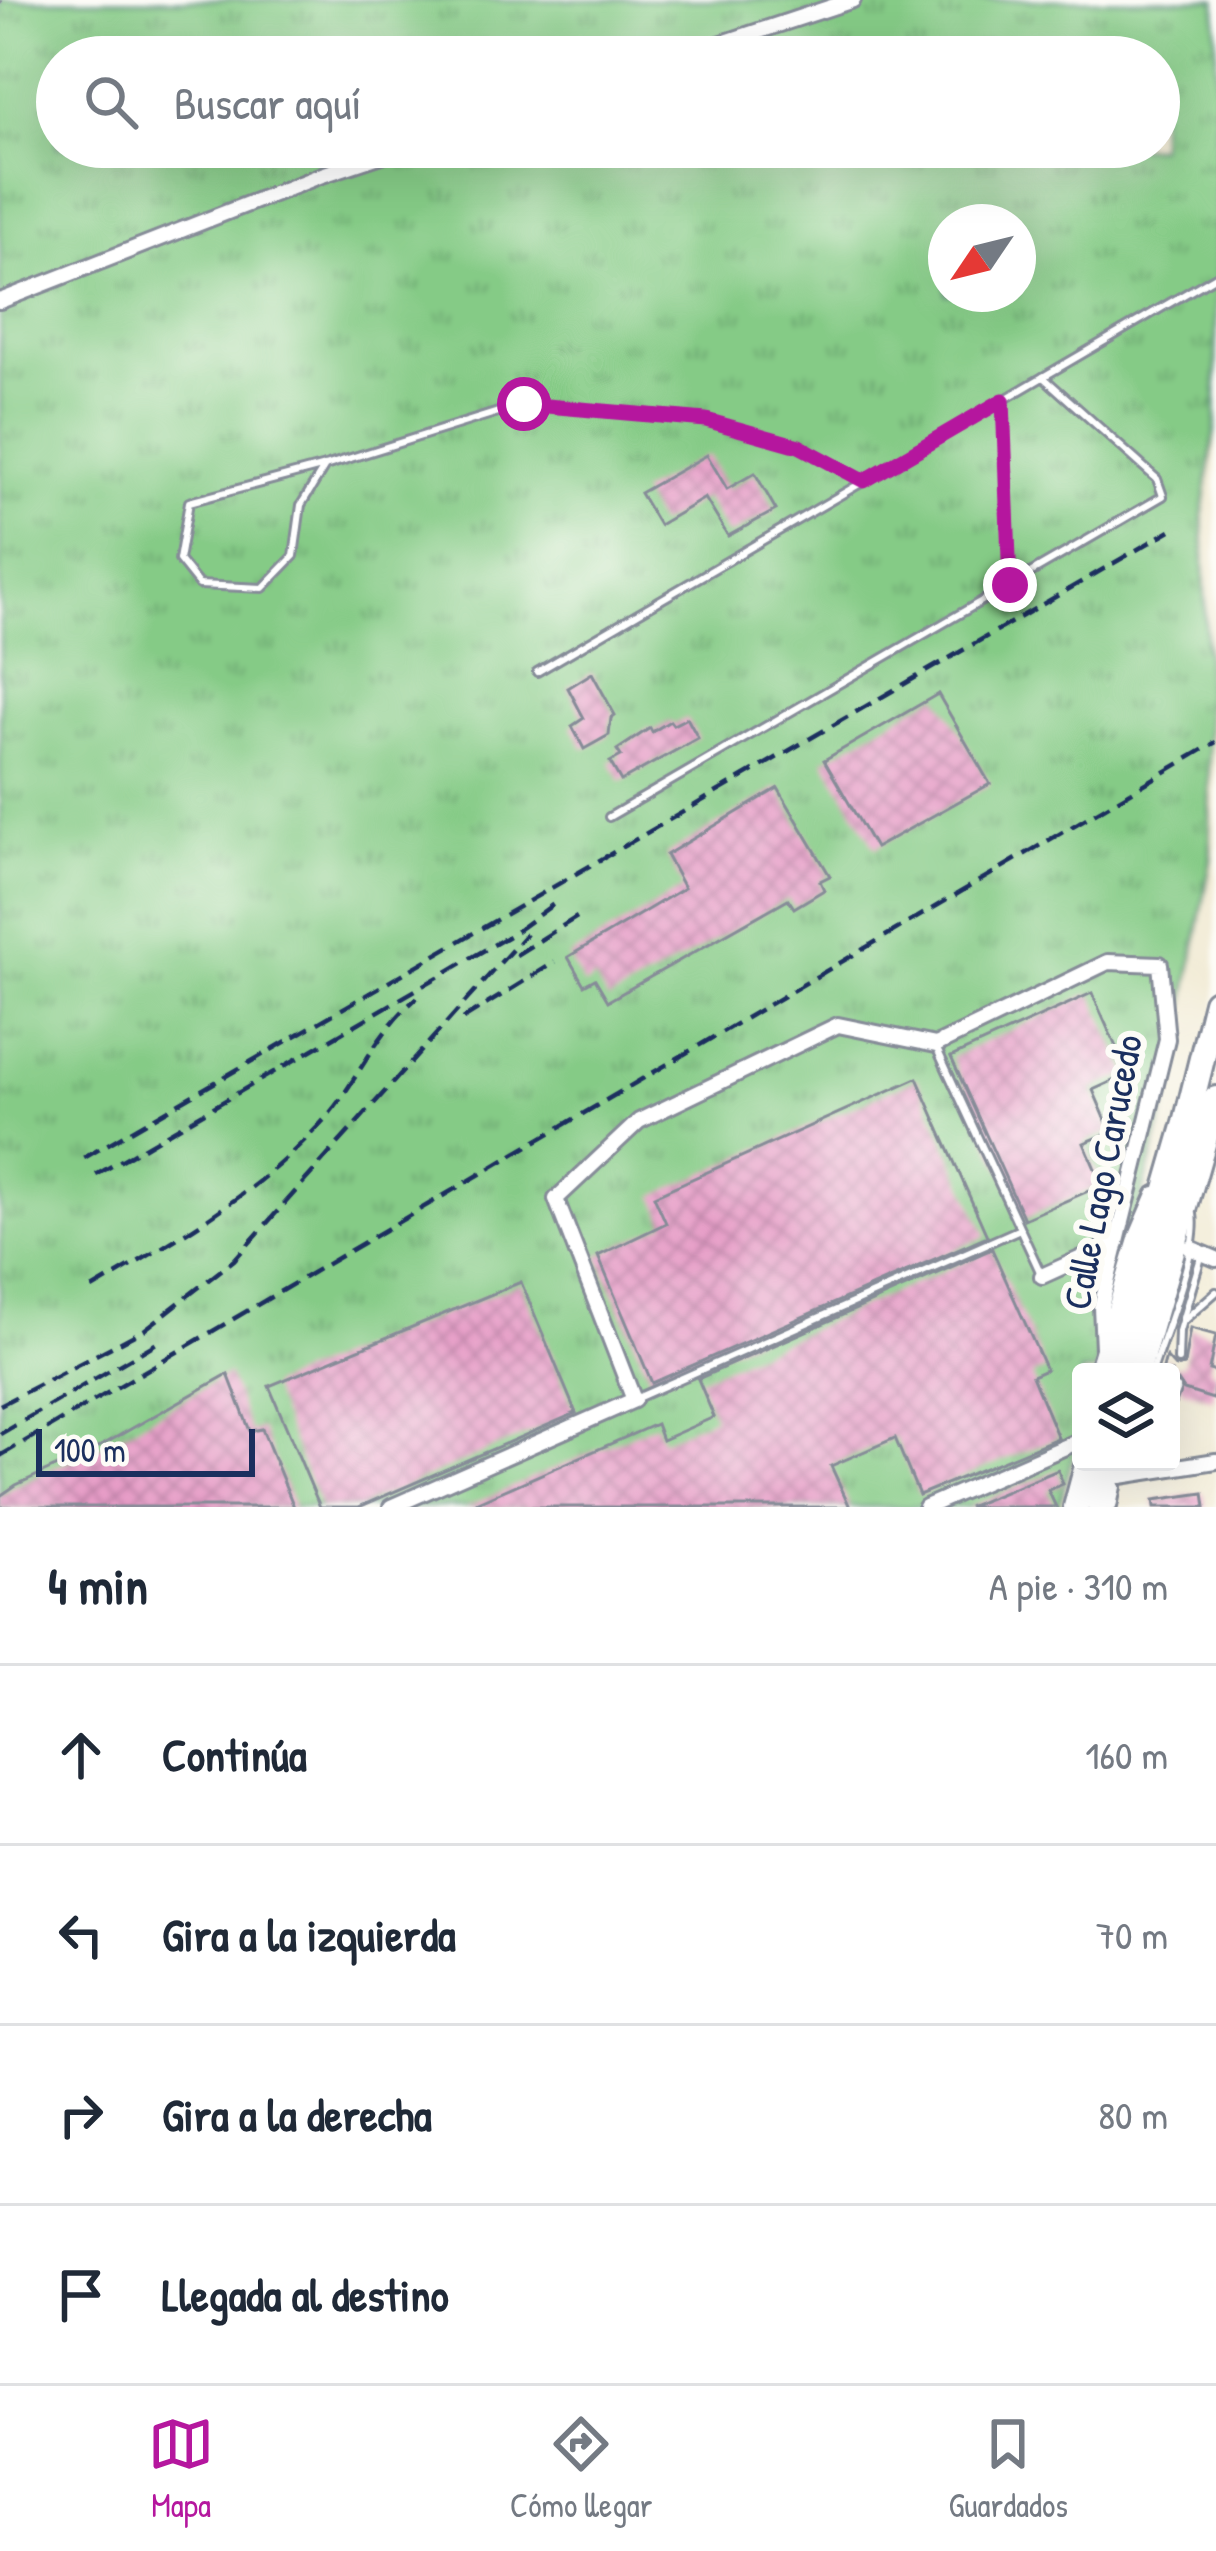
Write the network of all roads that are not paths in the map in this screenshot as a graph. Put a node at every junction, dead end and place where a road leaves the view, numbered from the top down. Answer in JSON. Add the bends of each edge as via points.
{"nodes":[{"id":1,"x":853,"y":0,"type":"edge"},
{"id":2,"x":744,"y":36,"type":"edge"},
{"id":3,"x":343,"y":168,"type":"edge"},
{"id":4,"x":1216,"y":276,"type":"edge"},
{"id":5,"x":0,"y":301,"type":"edge"},
{"id":6,"x":1043,"y":377,"type":"junction"},
{"id":7,"x":1003,"y":400,"type":"junction"},
{"id":8,"x":325,"y":466,"type":"junction"},
{"id":9,"x":864,"y":481,"type":"junction"},
{"id":10,"x":1010,"y":585,"type":"junction"},
{"id":11,"x":537,"y":672,"type":"dead end"},
{"id":12,"x":609,"y":818,"type":"dead end"},
{"id":13,"x":1216,"y":1002,"type":"edge"},
{"id":14,"x":936,"y":1046,"type":"junction"},
{"id":15,"x":1216,"y":1099,"type":"edge"},
{"id":16,"x":1190,"y":1192,"type":"junction"},
{"id":17,"x":1021,"y":1229,"type":"junction"},
{"id":18,"x":1117,"y":1242,"type":"junction"},
{"id":19,"x":1203,"y":1254,"type":"edge"},
{"id":20,"x":1042,"y":1276,"type":"joint"},
{"id":21,"x":1216,"y":1292,"type":"edge"},
{"id":22,"x":1181,"y":1322,"type":"junction"},
{"id":23,"x":1108,"y":1360,"type":"edge"},
{"id":24,"x":1178,"y":1360,"type":"dead end"},
{"id":25,"x":1139,"y":1363,"type":"edge"},
{"id":26,"x":1156,"y":1363,"type":"edge"},
{"id":27,"x":634,"y":1400,"type":"junction"},
{"id":28,"x":1072,"y":1449,"type":"edge"},
{"id":29,"x":1216,"y":1460,"type":"edge"},
{"id":30,"x":1180,"y":1463,"type":"edge"},
{"id":31,"x":1084,"y":1471,"type":"edge"},
{"id":32,"x":1115,"y":1471,"type":"edge"},
{"id":33,"x":1118,"y":1471,"type":"edge"},
{"id":34,"x":1085,"y":1502,"type":"edge"},
{"id":35,"x":391,"y":1507,"type":"edge"},
{"id":36,"x":926,"y":1507,"type":"edge"},
{"id":37,"x":1113,"y":1507,"type":"edge"}],
"edges":[{"from":1,"to":2,"type":"street"},
{"from":3,"to":5,"type":"street"},
{"from":4,"to":6,"type":"lane"},
{"from":6,"to":7,"type":"lane"},
{"from":6,"to":10,"type":"lane","via":[[1157,479],[1163,496]]},
{"from":7,"to":9,"type":"lane"},
{"from":7,"to":10,"type":"lane"},
{"from":8,"to":8,"type":"lane","via":[[189,502],[179,560],[200,585],[263,588],[294,556],[301,506]]},
{"from":8,"to":9,"type":"lane","via":[[524,404],[706,420],[799,446]]},
{"from":9,"to":11,"type":"lane"},
{"from":10,"to":12,"type":"lane"},
{"from":13,"to":23,"type":"highway","via":[[1186,1123]]},
{"from":14,"to":17,"type":"lane","name":"Calle Lago Carucedo"},
{"from":14,"to":18,"type":"street","name":"Calle Lago Carucedo","via":[[1108,962],[1160,964],[1167,1040]]},
{"from":14,"to":27,"type":"street","via":[[838,1025],[639,1121],[556,1199]]},
{"from":15,"to":16,"type":"highway"},
{"from":16,"to":19,"type":"lane"},
{"from":16,"to":25,"type":"highway"},
{"from":17,"to":20,"type":"lane","name":"Calle Lago Carucedo"},
{"from":17,"to":27,"type":"lane"},
{"from":18,"to":20,"type":"street"},
{"from":18,"to":23,"type":"street","name":"Calle Lago Carucedo","via":[[1102,1307]]},
{"from":19,"to":22,"type":"lane"},
{"from":19,"to":26,"type":"lane"},
{"from":21,"to":22,"type":"lane"},
{"from":22,"to":24,"type":"lane"},
{"from":27,"to":35,"type":"street"},
{"from":28,"to":36,"type":"street"},
{"from":29,"to":30,"type":"street"},
{"from":31,"to":34,"type":"highway"},
{"from":32,"to":34,"type":"highway"},
{"from":33,"to":37,"type":"lane"}]}
